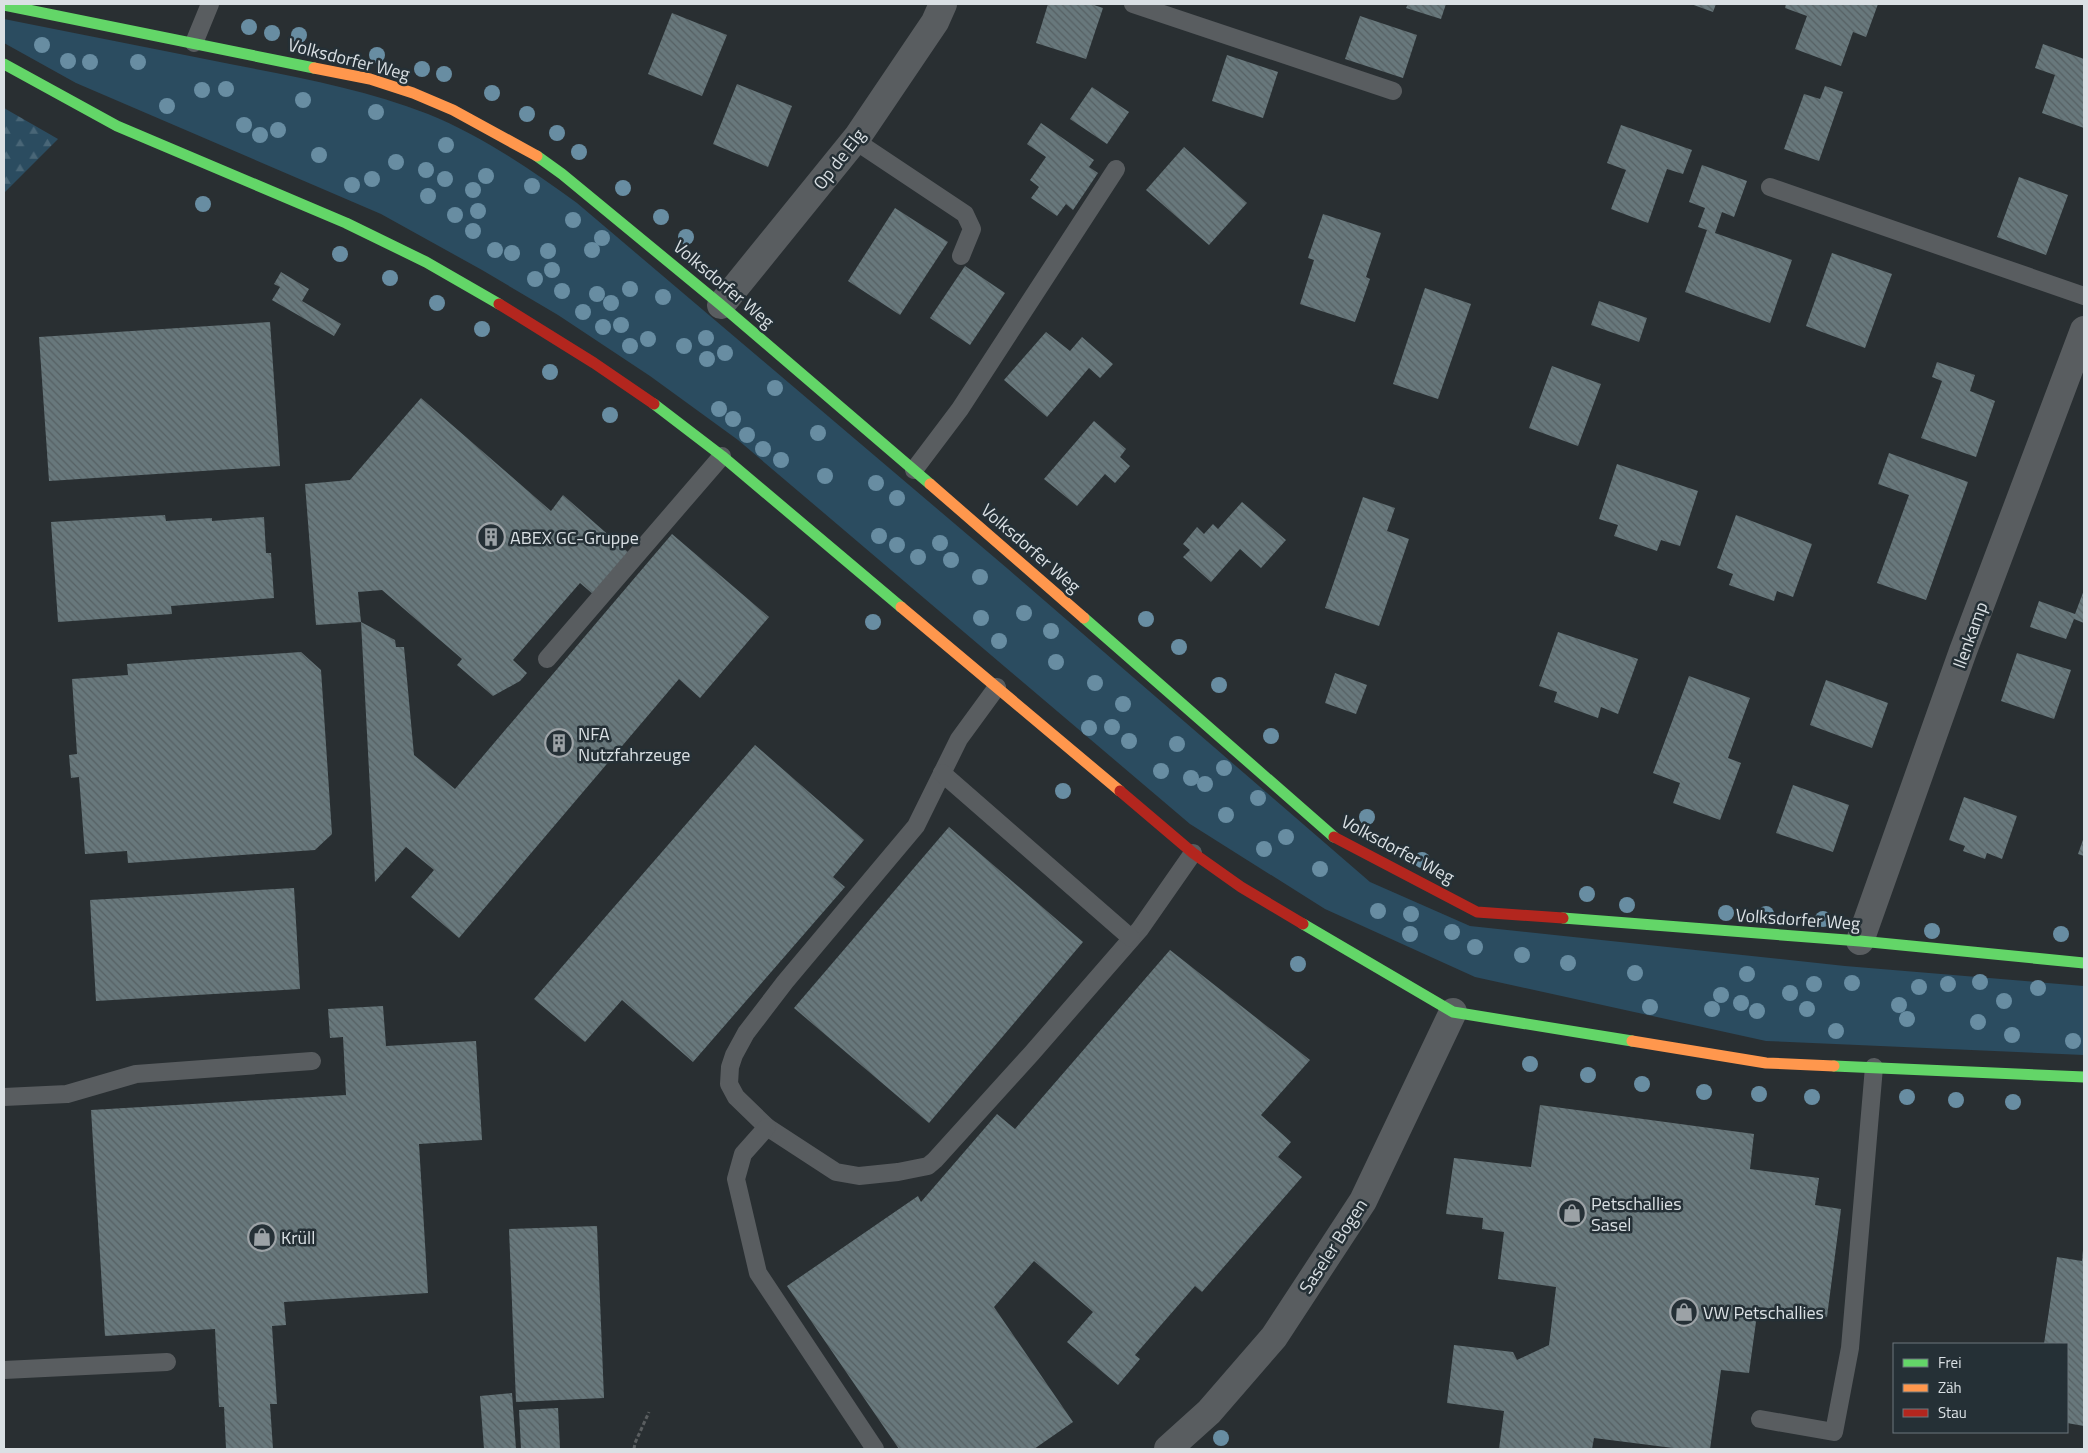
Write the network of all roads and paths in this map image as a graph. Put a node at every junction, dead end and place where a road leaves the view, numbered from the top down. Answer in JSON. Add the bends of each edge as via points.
{"nodes":[{"id":1,"x":210,"y":4,"type":"edge"},
{"id":2,"x":944,"y":4,"type":"edge"},
{"id":3,"x":1133,"y":4,"type":"edge"},
{"id":4,"x":4,"y":5,"type":"edge"},
{"id":5,"x":194,"y":43,"type":"junction"},
{"id":6,"x":4,"y":64,"type":"edge"},
{"id":7,"x":1393,"y":91,"type":"dead end"},
{"id":8,"x":854,"y":140,"type":"junction"},
{"id":9,"x":1116,"y":169,"type":"dead end"},
{"id":10,"x":1770,"y":187,"type":"dead end"},
{"id":11,"x":961,"y":256,"type":"dead end"},
{"id":12,"x":2084,"y":296,"type":"edge"},
{"id":13,"x":721,"y":305,"type":"junction"},
{"id":14,"x":2084,"y":330,"type":"edge"},
{"id":15,"x":722,"y":456,"type":"junction"},
{"id":16,"x":914,"y":470,"type":"junction"},
{"id":17,"x":547,"y":659,"type":"dead end"},
{"id":18,"x":997,"y":687,"type":"junction"},
{"id":19,"x":942,"y":773,"type":"junction"},
{"id":20,"x":1193,"y":853,"type":"junction"},
{"id":21,"x":1131,"y":938,"type":"junction"},
{"id":22,"x":1860,"y":941,"type":"junction"},
{"id":23,"x":2084,"y":964,"type":"edge"},
{"id":24,"x":1453,"y":1012,"type":"junction"},
{"id":25,"x":312,"y":1061,"type":"dead end"},
{"id":26,"x":1874,"y":1067,"type":"junction"},
{"id":27,"x":2084,"y":1076,"type":"edge"},
{"id":28,"x":4,"y":1097,"type":"edge"},
{"id":29,"x":767,"y":1127,"type":"junction"},
{"id":30,"x":168,"y":1362,"type":"dead end"},
{"id":31,"x":4,"y":1370,"type":"edge"},
{"id":32,"x":649,"y":1412,"type":"dead end"},
{"id":33,"x":1760,"y":1419,"type":"dead end"},
{"id":34,"x":1178,"y":1446,"type":"edge"},
{"id":35,"x":634,"y":1449,"type":"edge"},
{"id":36,"x":875,"y":1449,"type":"edge"}],
"edges":[{"from":1,"to":5,"type":"lane"},
{"from":2,"to":8,"type":"street","name":"Op de Elg"},
{"from":3,"to":7,"type":"lane"},
{"from":4,"to":5,"type":"street","name":"Volksdorfer Weg"},
{"from":5,"to":13,"type":"street","name":"Volksdorfer Weg","via":[[370,79],[413,93],[475,120],[562,174]]},
{"from":6,"to":15,"type":"street","via":[[117,126],[346,223],[426,262],[594,363]]},
{"from":8,"to":11,"type":"lane","via":[[965,214],[972,229]]},
{"from":8,"to":13,"type":"street","name":"Op de Elg"},
{"from":9,"to":16,"type":"lane","via":[[960,409]]},
{"from":10,"to":12,"type":"lane"},
{"from":13,"to":16,"type":"street","name":"Volksdorfer Weg"},
{"from":14,"to":22,"type":"street","name":"Ilenkamp","via":[[1963,651]]},
{"from":15,"to":17,"type":"lane"},
{"from":15,"to":18,"type":"street"},
{"from":16,"to":22,"type":"street","name":"Volksdorfer Weg","via":[[1334,837],[1477,912]]},
{"from":18,"to":19,"type":"lane","via":[[966,727]]},
{"from":18,"to":20,"type":"street"},
{"from":19,"to":21,"type":"lane"},
{"from":19,"to":29,"type":"lane","via":[[916,826],[785,982],[746,1033],[734,1055],[729,1084],[736,1097]]},
{"from":20,"to":21,"type":"lane"},
{"from":20,"to":24,"type":"street","via":[[1241,887]]},
{"from":21,"to":29,"type":"lane","via":[[1032,1053],[928,1166],[859,1176],[836,1172]]},
{"from":22,"to":23,"type":"street","name":"Volksdorfer Weg"},
{"from":24,"to":26,"type":"street","via":[[1766,1063]]},
{"from":24,"to":34,"type":"street","name":"Saseler Bogen","via":[[1363,1201],[1274,1337]]},
{"from":25,"to":28,"type":"lane","via":[[136,1074],[67,1094]]},
{"from":26,"to":27,"type":"street"},
{"from":26,"to":33,"type":"lane","via":[[1850,1348],[1834,1432]]},
{"from":29,"to":36,"type":"lane","via":[[743,1154],[736,1178],[758,1273]]},
{"from":30,"to":31,"type":"lane"},
{"from":32,"to":35,"type":"path"}]}
